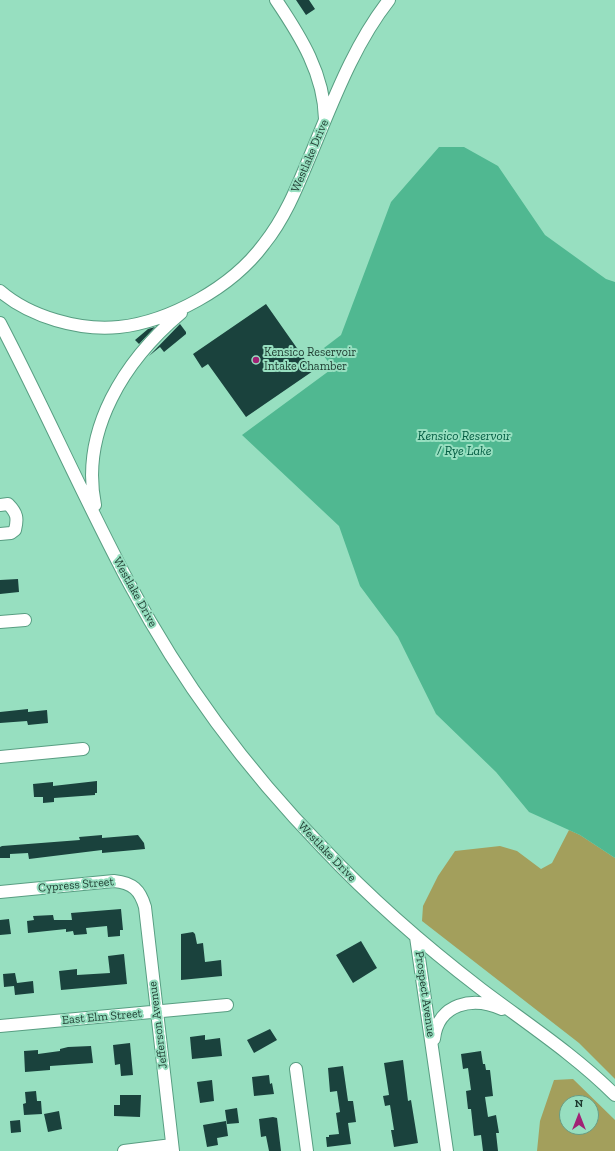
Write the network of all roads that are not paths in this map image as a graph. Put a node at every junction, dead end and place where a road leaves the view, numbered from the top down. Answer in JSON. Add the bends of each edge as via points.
{"nodes":[{"id":1,"x":276,"y":0,"type":"edge"},
{"id":2,"x":385,"y":3,"type":"edge"},
{"id":3,"x":325,"y":122,"type":"junction"},
{"id":4,"x":0,"y":291,"type":"edge"},
{"id":5,"x":208,"y":294,"type":"junction"},
{"id":6,"x":0,"y":323,"type":"edge"},
{"id":7,"x":1,"y":503,"type":"edge"},
{"id":8,"x":0,"y":534,"type":"edge"},
{"id":9,"x":110,"y":546,"type":"junction"},
{"id":10,"x":24,"y":620,"type":"dead end"},
{"id":11,"x":0,"y":622,"type":"edge"},
{"id":12,"x":83,"y":749,"type":"dead end"},
{"id":13,"x":0,"y":756,"type":"edge"},
{"id":14,"x":0,"y":892,"type":"edge"},
{"id":15,"x":143,"y":900,"type":"joint"},
{"id":16,"x":416,"y":937,"type":"junction"},
{"id":17,"x":227,"y":1005,"type":"dead end"},
{"id":18,"x":156,"y":1012,"type":"junction"},
{"id":19,"x":517,"y":1015,"type":"junction"},
{"id":20,"x":0,"y":1026,"type":"edge"},
{"id":21,"x":433,"y":1050,"type":"junction"},
{"id":22,"x":296,"y":1069,"type":"dead end"},
{"id":23,"x":615,"y":1095,"type":"edge"},
{"id":24,"x":173,"y":1148,"type":"edge"},
{"id":25,"x":124,"y":1151,"type":"edge"},
{"id":26,"x":307,"y":1151,"type":"edge"},
{"id":27,"x":447,"y":1151,"type":"edge"}],
"edges":[{"from":1,"to":3,"type":"street","via":[[300,37],[316,69]]},
{"from":2,"to":3,"type":"street","name":"Westlake Drive","via":[[356,55]]},
{"from":3,"to":5,"type":"street","name":"Westlake Drive","via":[[289,203],[265,243],[249,262]]},
{"from":4,"to":5,"type":"street","name":"Westlake Drive","via":[[21,305],[63,322],[108,328],[135,325],[161,318]]},
{"from":5,"to":9,"type":"street","name":"Westlake Drive","via":[[165,326],[148,343],[122,380],[100,424],[91,468],[92,490],[96,511]]},
{"from":6,"to":9,"type":"street","name":"Westlake Drive"},
{"from":7,"to":8,"type":"street","via":[[8,504],[15,511],[18,520],[15,530]]},
{"from":9,"to":16,"type":"street","name":"Westlake Drive","via":[[155,628],[219,725],[272,792],[308,832],[351,877]]},
{"from":10,"to":11,"type":"street"},
{"from":12,"to":13,"type":"street"},
{"from":14,"to":15,"type":"street","name":"Cypress Street","via":[[114,881],[132,885]]},
{"from":15,"to":18,"type":"street","name":"Jefferson Avenue"},
{"from":16,"to":19,"type":"street","name":"Westlake Drive"},
{"from":16,"to":21,"type":"street","name":"Prospect Avenue"},
{"from":17,"to":18,"type":"street","name":"East Elm Street"},
{"from":18,"to":20,"type":"street","name":"East Elm Street"},
{"from":18,"to":24,"type":"street","name":"Jefferson Avenue"},
{"from":19,"to":21,"type":"street","name":"Prospect Avenue","via":[[483,1003],[470,1002],[459,1005],[440,1019],[435,1030]]},
{"from":19,"to":23,"type":"street","name":"Westlake Drive"},
{"from":21,"to":27,"type":"street","name":"Prospect Avenue"},
{"from":22,"to":26,"type":"street"},
{"from":24,"to":25,"type":"street"}]}
